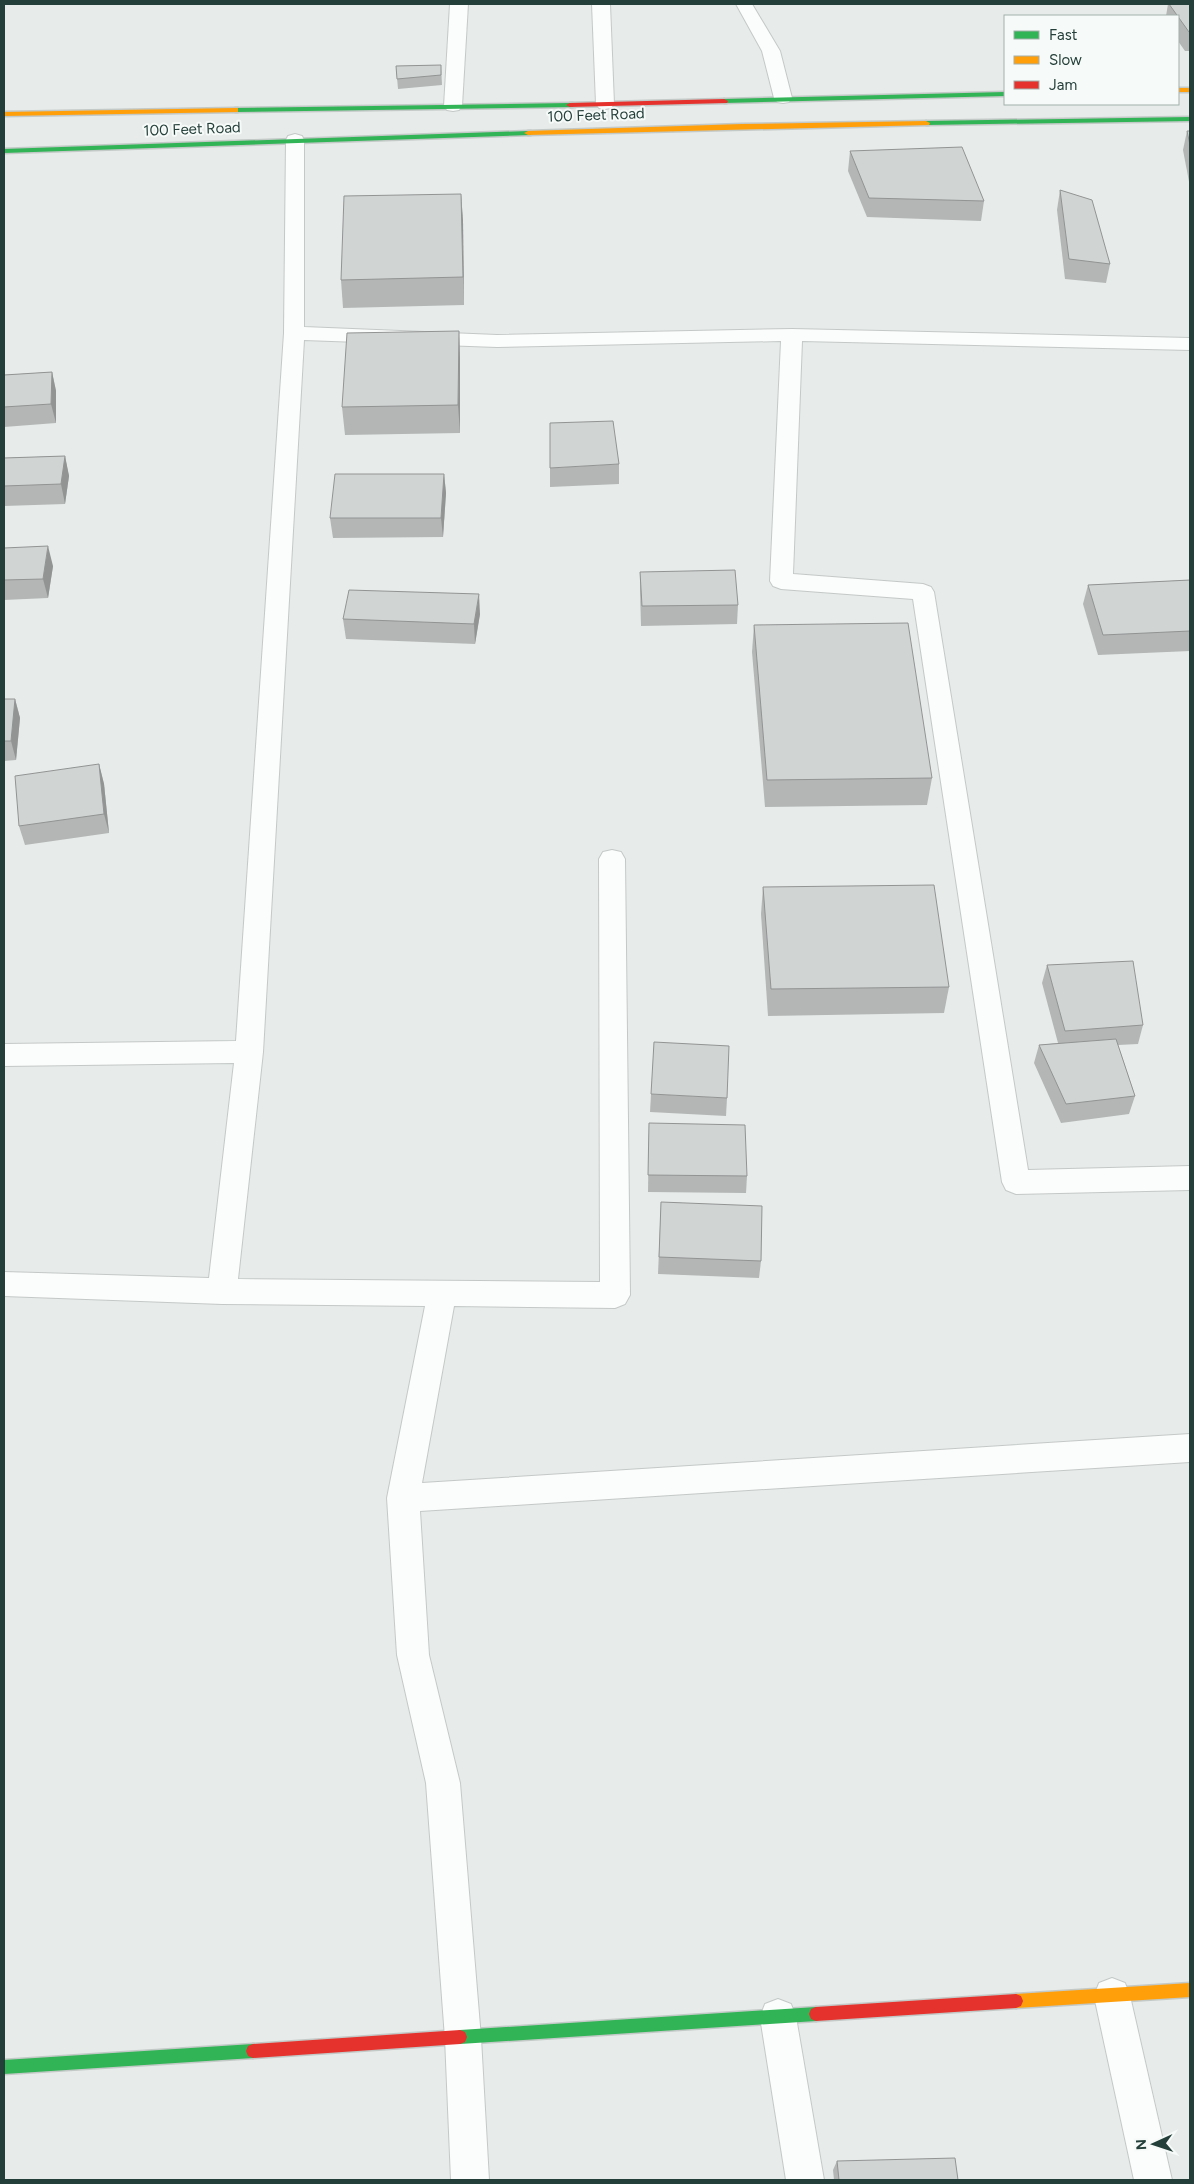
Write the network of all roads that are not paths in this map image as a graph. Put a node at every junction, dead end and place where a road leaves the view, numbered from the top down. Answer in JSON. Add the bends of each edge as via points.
{"nodes":[{"id":1,"x":459,"y":4,"type":"edge"},
{"id":2,"x":601,"y":4,"type":"edge"},
{"id":3,"x":744,"y":4,"type":"edge"},
{"id":4,"x":1004,"y":94,"type":"edge"},
{"id":5,"x":783,"y":98,"type":"junction"},
{"id":6,"x":605,"y":104,"type":"junction"},
{"id":7,"x":453,"y":106,"type":"junction"},
{"id":8,"x":4,"y":114,"type":"edge"},
{"id":9,"x":1190,"y":119,"type":"edge"},
{"id":10,"x":295,"y":140,"type":"junction"},
{"id":11,"x":4,"y":151,"type":"edge"},
{"id":12,"x":294,"y":333,"type":"junction"},
{"id":13,"x":792,"y":335,"type":"junction"},
{"id":14,"x":1190,"y":344,"type":"edge"},
{"id":15,"x":612,"y":859,"type":"dead end"},
{"id":16,"x":249,"y":1052,"type":"junction"},
{"id":17,"x":4,"y":1055,"type":"edge"},
{"id":18,"x":1190,"y":1178,"type":"edge"},
{"id":19,"x":4,"y":1284,"type":"edge"},
{"id":20,"x":222,"y":1291,"type":"junction"},
{"id":21,"x":442,"y":1294,"type":"junction"},
{"id":22,"x":1190,"y":1448,"type":"edge"},
{"id":23,"x":403,"y":1498,"type":"junction"},
{"id":24,"x":1190,"y":1990,"type":"edge"},
{"id":25,"x":1112,"y":1996,"type":"junction"},
{"id":26,"x":778,"y":2017,"type":"junction"},
{"id":27,"x":463,"y":2038,"type":"junction"},
{"id":28,"x":4,"y":2068,"type":"edge"},
{"id":29,"x":470,"y":2180,"type":"edge"},
{"id":30,"x":804,"y":2180,"type":"edge"},
{"id":31,"x":1153,"y":2180,"type":"edge"}],
"edges":[{"from":1,"to":7,"type":"street"},
{"from":2,"to":6,"type":"street"},
{"from":3,"to":5,"type":"street","via":[[771,51]]},
{"from":4,"to":5,"type":"main road"},
{"from":5,"to":6,"type":"main road"},
{"from":6,"to":7,"type":"main road"},
{"from":7,"to":8,"type":"main road"},
{"from":9,"to":10,"type":"main road","name":"100 Feet Road","via":[[742,126]]},
{"from":10,"to":11,"type":"main road","name":"100 Feet Road"},
{"from":10,"to":12,"type":"street"},
{"from":12,"to":13,"type":"street","via":[[497,341]]},
{"from":12,"to":16,"type":"street"},
{"from":13,"to":14,"type":"street"},
{"from":13,"to":18,"type":"street","via":[[781,581],[923,592],[1016,1182]]},
{"from":15,"to":21,"type":"street","via":[[615,1295]]},
{"from":16,"to":17,"type":"street"},
{"from":16,"to":20,"type":"street"},
{"from":19,"to":20,"type":"street"},
{"from":20,"to":21,"type":"street"},
{"from":21,"to":23,"type":"street"},
{"from":22,"to":23,"type":"street"},
{"from":23,"to":27,"type":"street","via":[[413,1655],[443,1783]]},
{"from":24,"to":25,"type":"main road"},
{"from":25,"to":26,"type":"main road"},
{"from":25,"to":31,"type":"street"},
{"from":26,"to":27,"type":"main road"},
{"from":26,"to":30,"type":"street"},
{"from":27,"to":28,"type":"main road"},
{"from":27,"to":29,"type":"street"}]}
